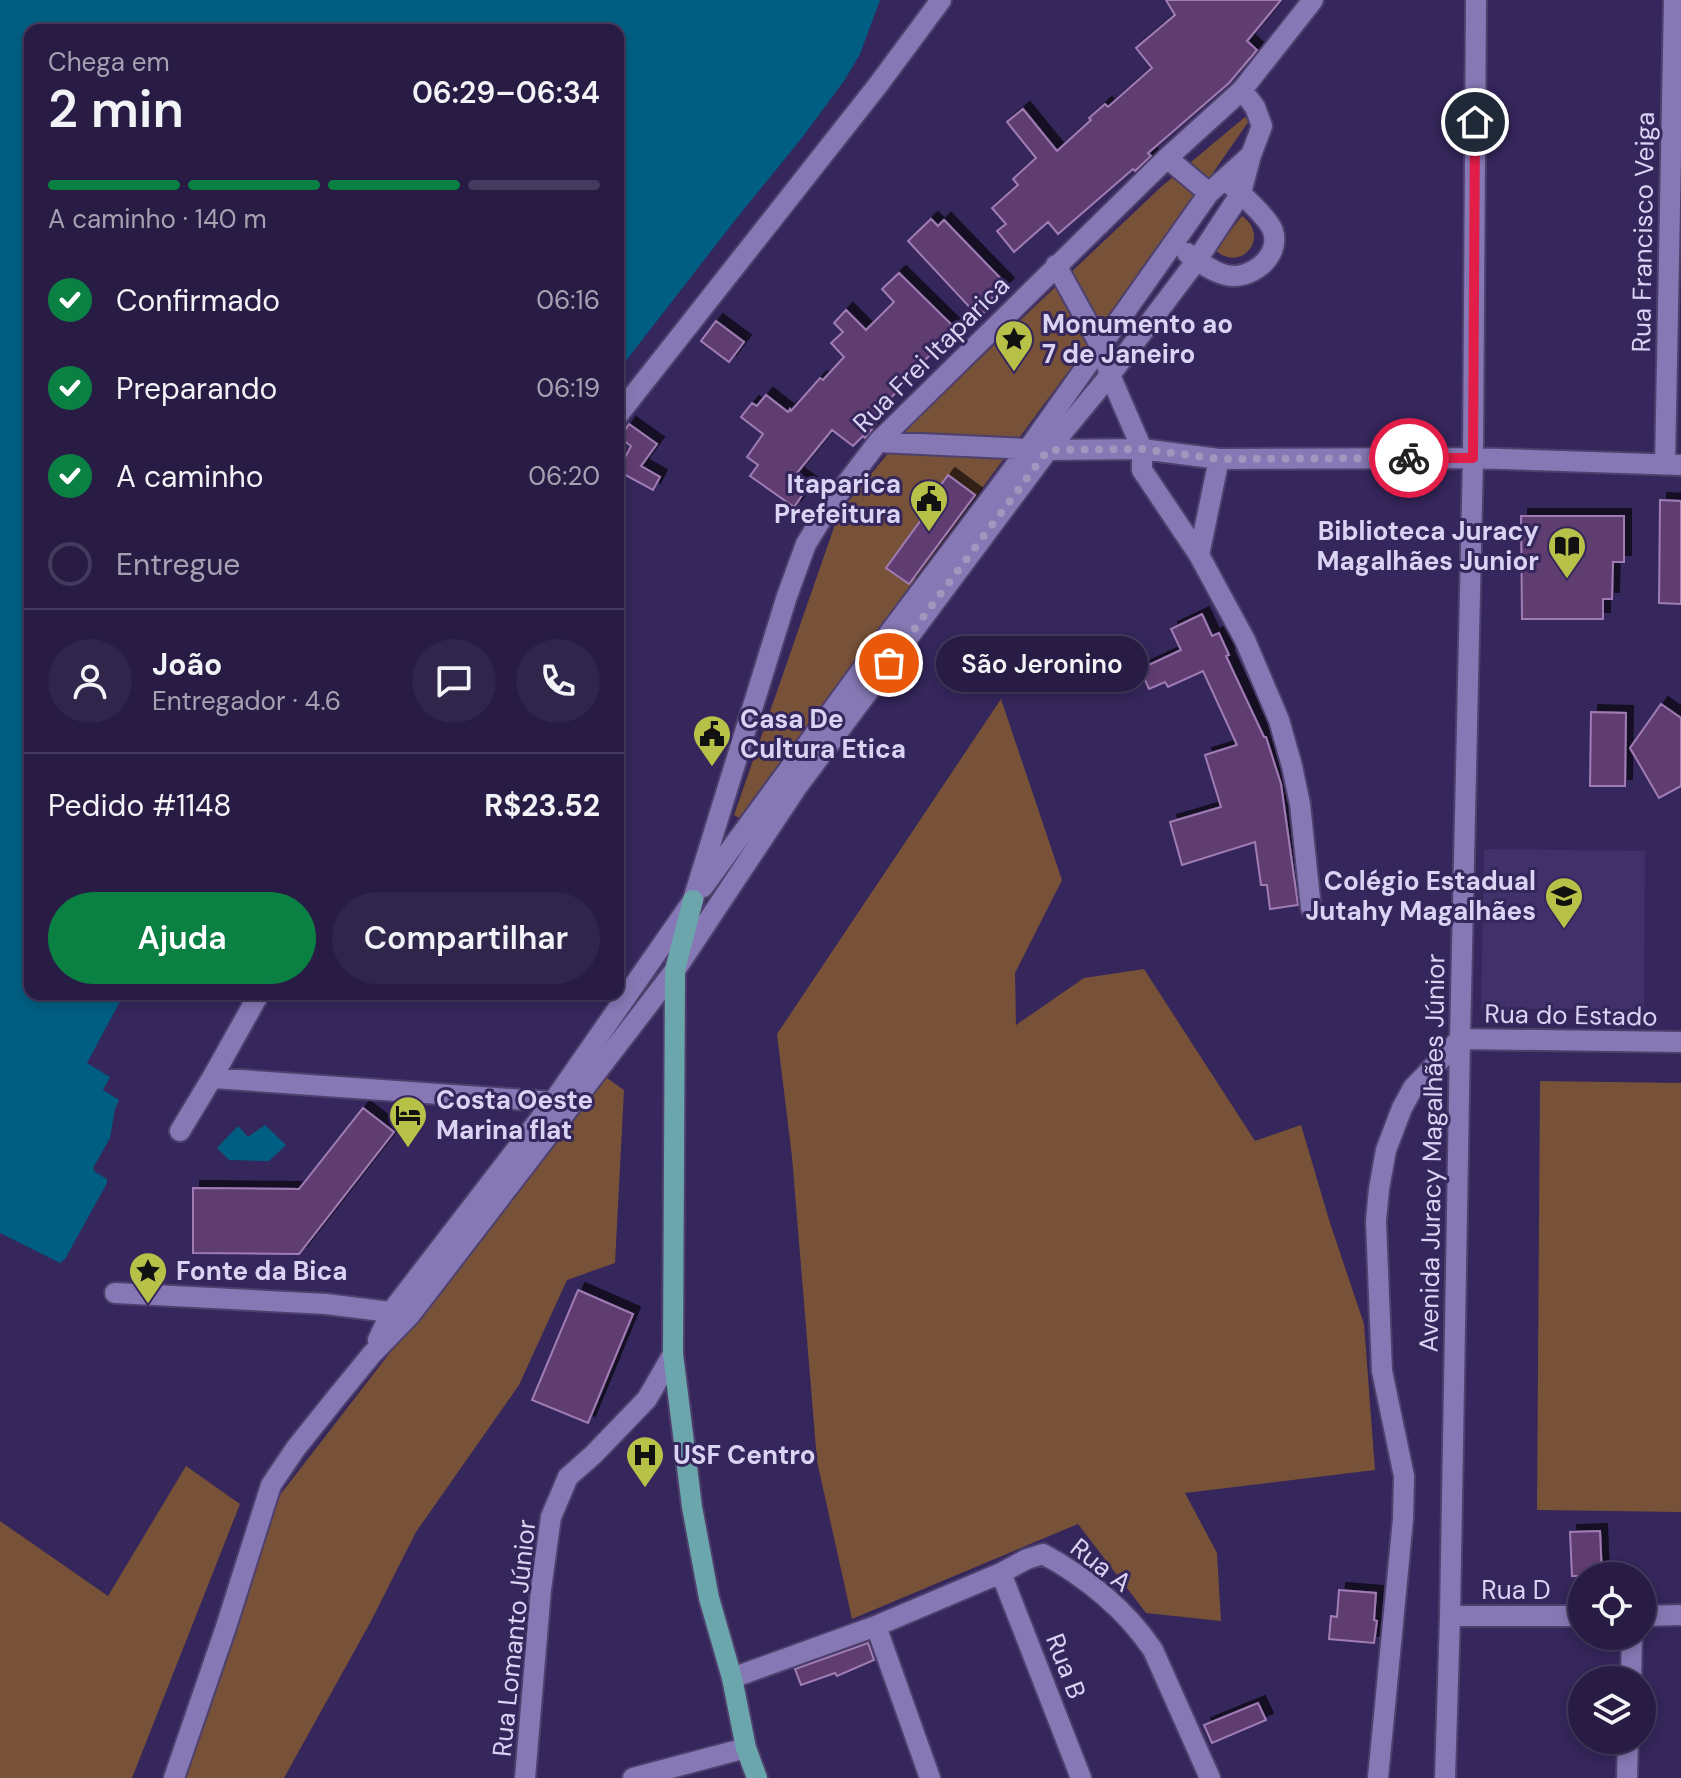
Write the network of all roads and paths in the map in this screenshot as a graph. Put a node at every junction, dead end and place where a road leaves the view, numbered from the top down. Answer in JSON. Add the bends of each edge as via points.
{"nodes":[{"id":1,"x":941,"y":0,"type":"edge"},
{"id":2,"x":1313,"y":0,"type":"edge"},
{"id":3,"x":1476,"y":0,"type":"edge"},
{"id":4,"x":1674,"y":0,"type":"edge"},
{"id":5,"x":1242,"y":90,"type":"junction"},
{"id":6,"x":1251,"y":155,"type":"junction"},
{"id":7,"x":1167,"y":158,"type":"junction"},
{"id":8,"x":1216,"y":186,"type":"junction"},
{"id":9,"x":1241,"y":193,"type":"junction"},
{"id":10,"x":1174,"y":244,"type":"junction"},
{"id":11,"x":1197,"y":260,"type":"junction"},
{"id":12,"x":1056,"y":265,"type":"junction"},
{"id":13,"x":1101,"y":347,"type":"junction"},
{"id":14,"x":1110,"y":375,"type":"junction"},
{"id":15,"x":624,"y":407,"type":"edge"},
{"id":16,"x":878,"y":442,"type":"junction"},
{"id":17,"x":1038,"y":449,"type":"junction"},
{"id":18,"x":1142,"y":449,"type":"junction"},
{"id":19,"x":1473,"y":458,"type":"junction"},
{"id":20,"x":1219,"y":459,"type":"junction"},
{"id":21,"x":1673,"y":465,"type":"edge"},
{"id":22,"x":1199,"y":555,"type":"junction"},
{"id":23,"x":792,"y":781,"type":"junction"},
{"id":24,"x":693,"y":900,"type":"junction"},
{"id":25,"x":1311,"y":908,"type":"dead end"},
{"id":26,"x":675,"y":970,"type":"junction"},
{"id":27,"x":256,"y":1000,"type":"edge"},
{"id":28,"x":1460,"y":1039,"type":"junction"},
{"id":29,"x":1681,"y":1042,"type":"edge"},
{"id":30,"x":212,"y":1078,"type":"junction"},
{"id":31,"x":562,"y":1103,"type":"junction"},
{"id":32,"x":180,"y":1131,"type":"dead end"},
{"id":33,"x":115,"y":1293,"type":"dead end"},
{"id":34,"x":401,"y":1314,"type":"junction"},
{"id":35,"x":673,"y":1354,"type":"junction"},
{"id":36,"x":1001,"y":1573,"type":"junction"},
{"id":37,"x":1681,"y":1615,"type":"edge"},
{"id":38,"x":1450,"y":1616,"type":"junction"},
{"id":39,"x":1568,"y":1616,"type":"edge"},
{"id":40,"x":1656,"y":1616,"type":"edge"},
{"id":41,"x":876,"y":1626,"type":"junction"},
{"id":42,"x":732,"y":1678,"type":"junction"},
{"id":43,"x":746,"y":1748,"type":"junction"},
{"id":44,"x":1628,"y":1754,"type":"edge"},
{"id":45,"x":174,"y":1778,"type":"edge"},
{"id":46,"x":525,"y":1778,"type":"edge"},
{"id":47,"x":633,"y":1778,"type":"edge"},
{"id":48,"x":757,"y":1778,"type":"edge"},
{"id":49,"x":930,"y":1778,"type":"edge"},
{"id":50,"x":1081,"y":1778,"type":"edge"},
{"id":51,"x":1210,"y":1778,"type":"edge"},
{"id":52,"x":1378,"y":1778,"type":"edge"},
{"id":53,"x":1445,"y":1778,"type":"edge"},
{"id":54,"x":1627,"y":1778,"type":"edge"}],
"edges":[{"from":1,"to":15,"type":"street"},
{"from":2,"to":5,"type":"street","name":"Rua Frei Itaparica"},
{"from":3,"to":19,"type":"street","name":"Avenida Juracy Magalhães Júnior"},
{"from":4,"to":21,"type":"street","name":"Rua Francisco Veiga"},
{"from":5,"to":6,"type":"street","via":[[1262,126]]},
{"from":5,"to":7,"type":"street","name":"Rua Frei Itaparica"},
{"from":6,"to":8,"type":"street"},
{"from":6,"to":9,"type":"street"},
{"from":7,"to":8,"type":"street"},
{"from":7,"to":12,"type":"street","name":"Rua Frei Itaparica"},
{"from":8,"to":9,"type":"street"},
{"from":8,"to":10,"type":"street"},
{"from":9,"to":11,"type":"street"},
{"from":9,"to":11,"type":"street","via":[[1271,227],[1269,256],[1259,268],[1235,276]]},
{"from":10,"to":11,"type":"street"},
{"from":10,"to":13,"type":"street"},
{"from":11,"to":14,"type":"street"},
{"from":12,"to":13,"type":"street"},
{"from":12,"to":16,"type":"street","name":"Rua Frei Itaparica"},
{"from":13,"to":14,"type":"street"},
{"from":13,"to":17,"type":"street"},
{"from":14,"to":17,"type":"street"},
{"from":14,"to":18,"type":"street"},
{"from":16,"to":17,"type":"street"},
{"from":16,"to":24,"type":"street","name":"Rua Frei Itaparica","via":[[830,505],[803,552]]},
{"from":17,"to":18,"type":"street"},
{"from":17,"to":23,"type":"street"},
{"from":18,"to":20,"type":"street"},
{"from":18,"to":22,"type":"street","via":[[1142,470]]},
{"from":19,"to":20,"type":"street"},
{"from":19,"to":21,"type":"street"},
{"from":19,"to":28,"type":"street","name":"Avenida Juracy Magalhães Júnior"},
{"from":20,"to":22,"type":"street"},
{"from":22,"to":25,"type":"street","via":[[1245,640],[1279,720],[1300,804]]},
{"from":23,"to":24,"type":"street"},
{"from":23,"to":26,"type":"street"},
{"from":24,"to":26,"type":"main road"},
{"from":24,"to":31,"type":"street"},
{"from":26,"to":31,"type":"street"},
{"from":26,"to":35,"type":"main road"},
{"from":27,"to":30,"type":"street"},
{"from":28,"to":29,"type":"street","name":"Rua do Estado"},
{"from":28,"to":38,"type":"street","name":"Avenida Juracy Magalhães Júnior"},
{"from":28,"to":52,"type":"street","via":[[1413,1088],[1402,1108],[1386,1150],[1377,1205],[1382,1371],[1404,1476]]},
{"from":30,"to":31,"type":"street"},
{"from":30,"to":32,"type":"street"},
{"from":31,"to":34,"type":"street"},
{"from":33,"to":34,"type":"street","via":[[326,1304]]},
{"from":34,"to":45,"type":"street","via":[[271,1485]]},
{"from":35,"to":42,"type":"main road","via":[[692,1507],[709,1598]]},
{"from":35,"to":46,"type":"street","name":"Rua Lomanto Júnior","via":[[647,1399],[568,1477],[551,1517]]},
{"from":36,"to":41,"type":"street","name":"Rua A"},
{"from":36,"to":50,"type":"street","name":"Rua B"},
{"from":36,"to":51,"type":"street","name":"Rua A","via":[[1043,1554],[1090,1583],[1112,1604],[1153,1650]]},
{"from":37,"to":40,"type":"street"},
{"from":38,"to":39,"type":"street","name":"Rua D"},
{"from":38,"to":53,"type":"street","name":"Avenida Juracy Magalhães Júnior"},
{"from":41,"to":42,"type":"street","name":"Rua A"},
{"from":41,"to":49,"type":"street"},
{"from":42,"to":43,"type":"main road"},
{"from":43,"to":47,"type":"street"},
{"from":43,"to":48,"type":"main road"},
{"from":44,"to":54,"type":"street"}]}
